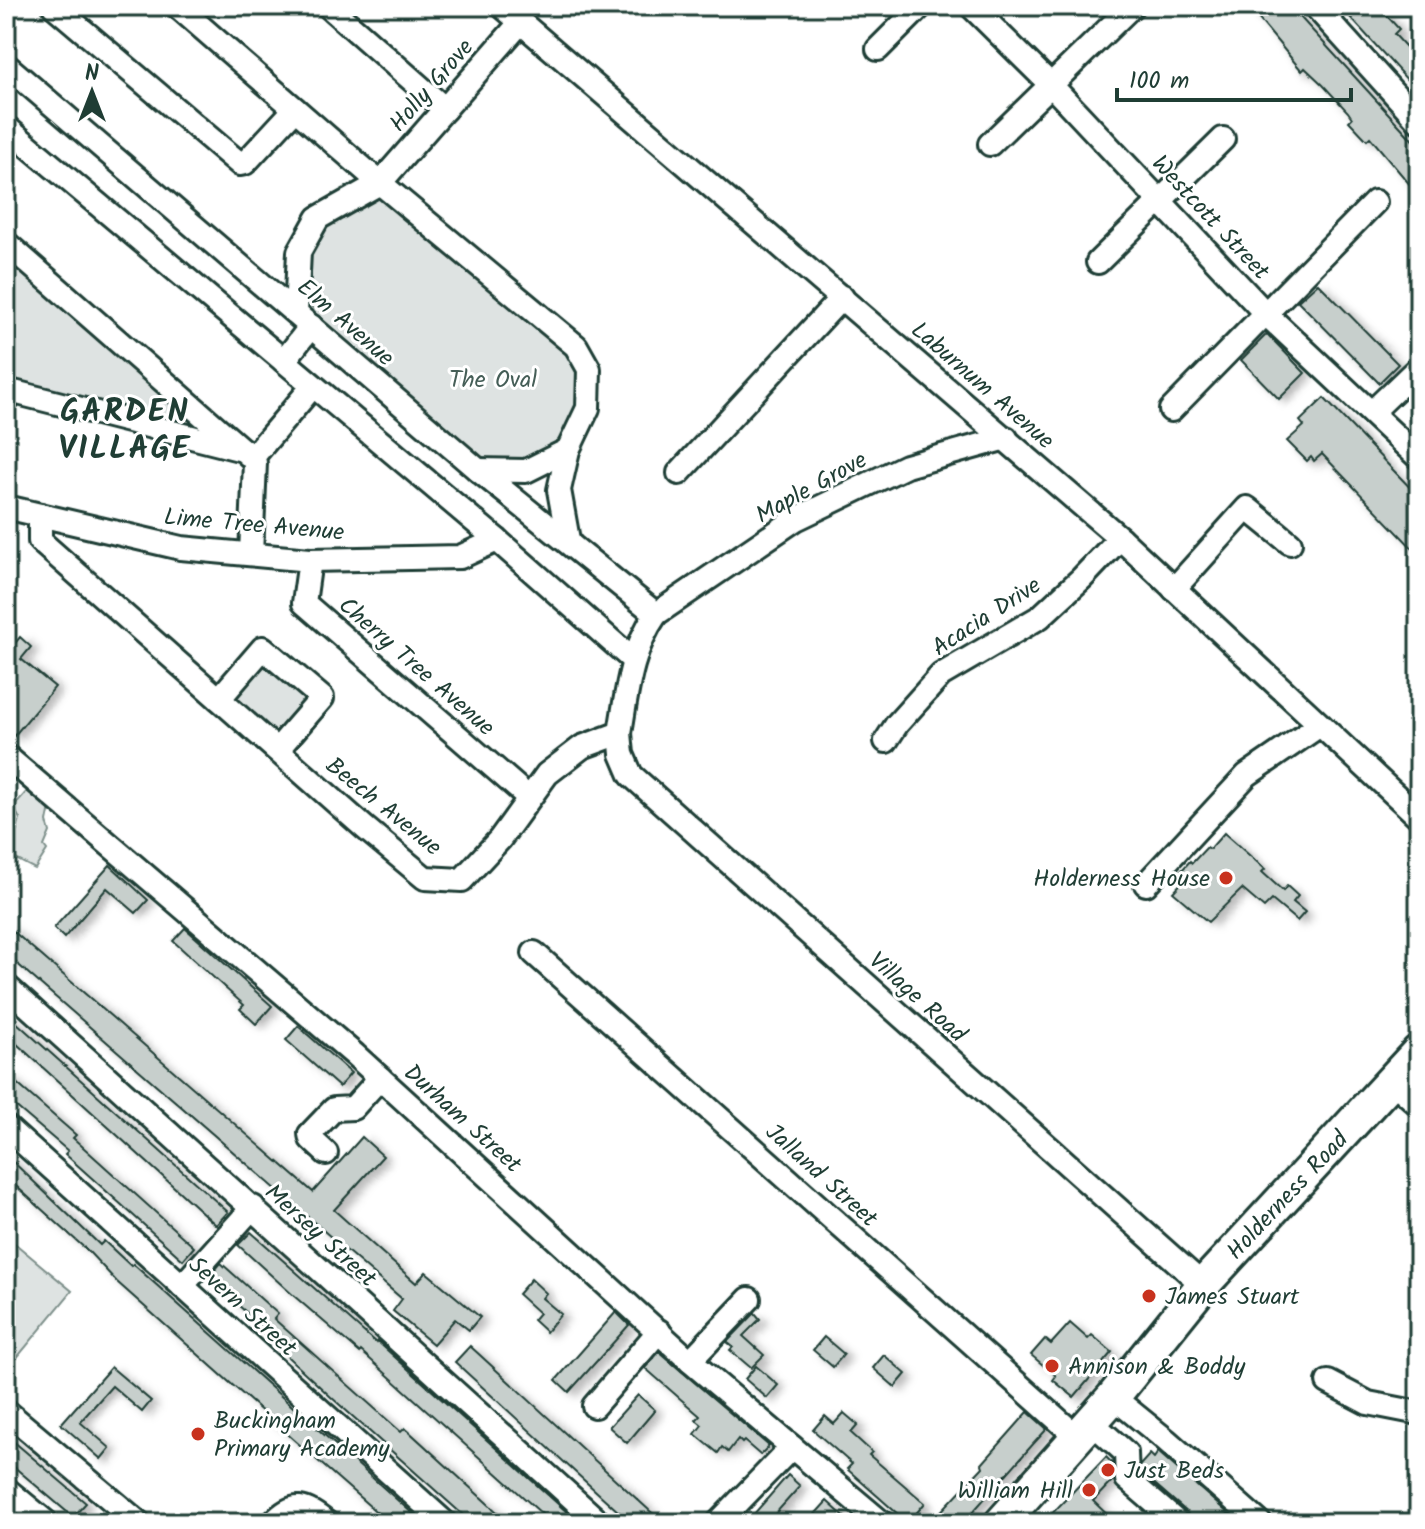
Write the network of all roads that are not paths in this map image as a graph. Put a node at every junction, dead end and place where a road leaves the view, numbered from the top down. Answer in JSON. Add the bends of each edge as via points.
{"nodes":[{"id":1,"x":54,"y":6,"type":"edge"},
{"id":2,"x":177,"y":6,"type":"edge"},
{"id":3,"x":328,"y":6,"type":"edge"},
{"id":4,"x":502,"y":6,"type":"edge"},
{"id":5,"x":921,"y":6,"type":"edge"},
{"id":6,"x":971,"y":6,"type":"edge"},
{"id":7,"x":1132,"y":6,"type":"edge"},
{"id":8,"x":1315,"y":6,"type":"edge"},
{"id":9,"x":521,"y":22,"type":"junction"},
{"id":10,"x":878,"y":49,"type":"dead end"},
{"id":11,"x":6,"y":65,"type":"edge"},
{"id":12,"x":1050,"y":84,"type":"junction"},
{"id":13,"x":295,"y":109,"type":"junction"},
{"id":14,"x":445,"y":109,"type":"junction"},
{"id":15,"x":1419,"y":121,"type":"edge"},
{"id":16,"x":6,"y":127,"type":"edge"},
{"id":17,"x":1223,"y":139,"type":"dead end"},
{"id":18,"x":990,"y":144,"type":"dead end"},
{"id":19,"x":380,"y":183,"type":"junction"},
{"id":20,"x":1160,"y":200,"type":"junction"},
{"id":21,"x":1375,"y":202,"type":"dead end"},
{"id":22,"x":6,"y":243,"type":"edge"},
{"id":23,"x":1098,"y":262,"type":"dead end"},
{"id":24,"x":842,"y":297,"type":"junction"},
{"id":25,"x":1265,"y":313,"type":"junction"},
{"id":26,"x":304,"y":320,"type":"junction"},
{"id":27,"x":284,"y":361,"type":"junction"},
{"id":28,"x":1419,"y":367,"type":"edge"},
{"id":29,"x":313,"y":386,"type":"junction"},
{"id":30,"x":6,"y":390,"type":"edge"},
{"id":31,"x":1171,"y":410,"type":"dead end"},
{"id":32,"x":1372,"y":412,"type":"junction"},
{"id":33,"x":1006,"y":438,"type":"junction"},
{"id":34,"x":568,"y":450,"type":"junction"},
{"id":35,"x":248,"y":454,"type":"junction"},
{"id":36,"x":1419,"y":458,"type":"edge"},
{"id":37,"x":478,"y":470,"type":"junction"},
{"id":38,"x":679,"y":473,"type":"dead end"},
{"id":39,"x":6,"y":507,"type":"edge"},
{"id":40,"x":40,"y":515,"type":"junction"},
{"id":41,"x":1120,"y":538,"type":"junction"},
{"id":42,"x":497,"y":540,"type":"junction"},
{"id":43,"x":568,"y":540,"type":"junction"},
{"id":44,"x":1290,"y":543,"type":"dead end"},
{"id":45,"x":251,"y":554,"type":"junction"},
{"id":46,"x":310,"y":560,"type":"junction"},
{"id":47,"x":1174,"y":589,"type":"junction"},
{"id":48,"x":656,"y":614,"type":"junction"},
{"id":49,"x":633,"y":660,"type":"junction"},
{"id":50,"x":219,"y":699,"type":"junction"},
{"id":51,"x":1320,"y":725,"type":"junction"},
{"id":52,"x":620,"y":733,"type":"junction"},
{"id":53,"x":886,"y":741,"type":"dead end"},
{"id":54,"x":277,"y":750,"type":"junction"},
{"id":55,"x":6,"y":756,"type":"edge"},
{"id":56,"x":528,"y":797,"type":"junction"},
{"id":57,"x":1419,"y":817,"type":"edge"},
{"id":58,"x":1146,"y":884,"type":"dead end"},
{"id":59,"x":534,"y":953,"type":"dead end"},
{"id":60,"x":6,"y":986,"type":"edge"},
{"id":61,"x":1419,"y":1051,"type":"edge"},
{"id":62,"x":380,"y":1078,"type":"junction"},
{"id":63,"x":1392,"y":1081,"type":"junction"},
{"id":64,"x":1419,"y":1105,"type":"edge"},
{"id":65,"x":6,"y":1127,"type":"edge"},
{"id":66,"x":326,"y":1153,"type":"dead end"},
{"id":67,"x":253,"y":1207,"type":"junction"},
{"id":68,"x":1203,"y":1285,"type":"junction"},
{"id":69,"x":182,"y":1286,"type":"junction"},
{"id":70,"x":749,"y":1299,"type":"dead end"},
{"id":71,"x":659,"y":1331,"type":"junction"},
{"id":72,"x":690,"y":1361,"type":"junction"},
{"id":73,"x":1328,"y":1382,"type":"dead end"},
{"id":74,"x":1113,"y":1397,"type":"junction"},
{"id":75,"x":594,"y":1406,"type":"dead end"},
{"id":76,"x":6,"y":1411,"type":"edge"},
{"id":77,"x":1419,"y":1413,"type":"edge"},
{"id":78,"x":1083,"y":1429,"type":"junction"},
{"id":79,"x":792,"y":1447,"type":"junction"},
{"id":80,"x":6,"y":1489,"type":"edge"},
{"id":81,"x":1007,"y":1521,"type":"edge"},
{"id":82,"x":47,"y":1523,"type":"edge"},
{"id":83,"x":139,"y":1523,"type":"edge"},
{"id":84,"x":273,"y":1523,"type":"edge"},
{"id":85,"x":327,"y":1523,"type":"edge"},
{"id":86,"x":445,"y":1523,"type":"edge"},
{"id":87,"x":600,"y":1523,"type":"edge"},
{"id":88,"x":718,"y":1523,"type":"edge"},
{"id":89,"x":882,"y":1523,"type":"edge"},
{"id":90,"x":1178,"y":1523,"type":"edge"},
{"id":91,"x":1260,"y":1523,"type":"edge"}],
"edges":[{"from":1,"to":13,"type":"street","via":[[240,164]]},
{"from":2,"to":13,"type":"street"},
{"from":3,"to":14,"type":"street"},
{"from":4,"to":9,"type":"street","name":"Laburnum Avenue"},
{"from":5,"to":10,"type":"street"},
{"from":6,"to":12,"type":"street","name":"Westcott Street"},
{"from":7,"to":12,"type":"street"},
{"from":8,"to":15,"type":"street"},
{"from":9,"to":14,"type":"street","name":"Holly Grove"},
{"from":9,"to":24,"type":"street","name":"Laburnum Avenue"},
{"from":11,"to":26,"type":"street","name":"Elm Avenue"},
{"from":12,"to":18,"type":"street"},
{"from":12,"to":20,"type":"street","name":"Westcott Street"},
{"from":13,"to":19,"type":"street"},
{"from":14,"to":19,"type":"street","name":"Holly Grove"},
{"from":16,"to":27,"type":"street"},
{"from":17,"to":20,"type":"street"},
{"from":19,"to":26,"type":"street","via":[[318,218],[299,252]]},
{"from":19,"to":34,"type":"street","via":[[576,346],[589,369],[588,408]]},
{"from":20,"to":23,"type":"street"},
{"from":20,"to":25,"type":"street","name":"Westcott Street"},
{"from":21,"to":25,"type":"street"},
{"from":22,"to":35,"type":"street"},
{"from":24,"to":33,"type":"street","name":"Laburnum Avenue"},
{"from":24,"to":38,"type":"street"},
{"from":25,"to":31,"type":"street"},
{"from":25,"to":32,"type":"street","name":"Westcott Street"},
{"from":26,"to":27,"type":"street"},
{"from":26,"to":37,"type":"street","name":"Elm Avenue"},
{"from":27,"to":29,"type":"street"},
{"from":28,"to":32,"type":"street"},
{"from":29,"to":35,"type":"street"},
{"from":29,"to":42,"type":"street"},
{"from":30,"to":35,"type":"street"},
{"from":32,"to":36,"type":"street","name":"Westcott Street"},
{"from":33,"to":41,"type":"street","name":"Laburnum Avenue"},
{"from":33,"to":48,"type":"street","name":"Maple Grove","via":[[906,466],[796,519]]},
{"from":34,"to":37,"type":"street","via":[[526,471]]},
{"from":34,"to":43,"type":"street","via":[[559,490]]},
{"from":35,"to":45,"type":"street","via":[[255,463]]},
{"from":37,"to":43,"type":"street","name":"Elm Avenue"},
{"from":39,"to":40,"type":"street","name":"Lime Tree Avenue"},
{"from":40,"to":45,"type":"street","name":"Lime Tree Avenue","via":[[181,548]]},
{"from":40,"to":50,"type":"street","name":"Beech Avenue","via":[[40,541]]},
{"from":41,"to":47,"type":"street","name":"Laburnum Avenue"},
{"from":41,"to":53,"type":"street","name":"Acacia Drive","via":[[1040,617],[941,675]]},
{"from":42,"to":46,"type":"street","name":"Lime Tree Avenue","via":[[460,557]]},
{"from":42,"to":49,"type":"street"},
{"from":43,"to":48,"type":"street","name":"Elm Avenue"},
{"from":44,"to":47,"type":"street","via":[[1247,508]]},
{"from":45,"to":46,"type":"street","name":"Lime Tree Avenue"},
{"from":46,"to":56,"type":"street","name":"Cherry Tree Avenue","via":[[304,603]]},
{"from":47,"to":51,"type":"street","name":"Laburnum Avenue"},
{"from":48,"to":49,"type":"street"},
{"from":49,"to":52,"type":"street"},
{"from":50,"to":54,"type":"street","name":"Beech Avenue"},
{"from":50,"to":54,"type":"street","via":[[263,648],[322,698]]},
{"from":51,"to":57,"type":"street","name":"Laburnum Avenue"},
{"from":51,"to":58,"type":"street","via":[[1247,775]]},
{"from":52,"to":56,"type":"street","name":"Beech Avenue","via":[[582,747]]},
{"from":52,"to":68,"type":"street","name":"Village Road","via":[[631,775]]},
{"from":54,"to":56,"type":"street","name":"Beech Avenue","via":[[425,878],[462,880],[500,839]]},
{"from":55,"to":62,"type":"street","name":"Durham Street"},
{"from":59,"to":78,"type":"street","name":"Jalland Street"},
{"from":60,"to":67,"type":"street","name":"Mersey Street"},
{"from":61,"to":63,"type":"highway","name":"Holderness Road"},
{"from":62,"to":66,"type":"street","via":[[353,1108],[334,1109],[310,1134]]},
{"from":62,"to":71,"type":"street","name":"Durham Street"},
{"from":63,"to":64,"type":"street"},
{"from":63,"to":68,"type":"highway","name":"Holderness Road"},
{"from":65,"to":69,"type":"street","name":"Severn Street"},
{"from":67,"to":69,"type":"street"},
{"from":67,"to":87,"type":"street","name":"Mersey Street"},
{"from":68,"to":74,"type":"highway","name":"Holderness Road"},
{"from":69,"to":86,"type":"street","name":"Severn Street"},
{"from":70,"to":72,"type":"street"},
{"from":71,"to":72,"type":"street","name":"Durham Street"},
{"from":71,"to":75,"type":"street"},
{"from":72,"to":79,"type":"street","name":"Durham Street"},
{"from":73,"to":77,"type":"street","via":[[1368,1403]]},
{"from":74,"to":78,"type":"highway","name":"Holderness Road"},
{"from":74,"to":91,"type":"street"},
{"from":76,"to":83,"type":"street"},
{"from":78,"to":81,"type":"highway","name":"Holderness Road"},
{"from":78,"to":90,"type":"street","name":"Jalland Street","via":[[1126,1453],[1127,1479]]},
{"from":79,"to":88,"type":"street"},
{"from":79,"to":89,"type":"street","name":"Durham Street"},
{"from":80,"to":82,"type":"street"},
{"from":84,"to":85,"type":"street","via":[[288,1508],[299,1507]]}]}
